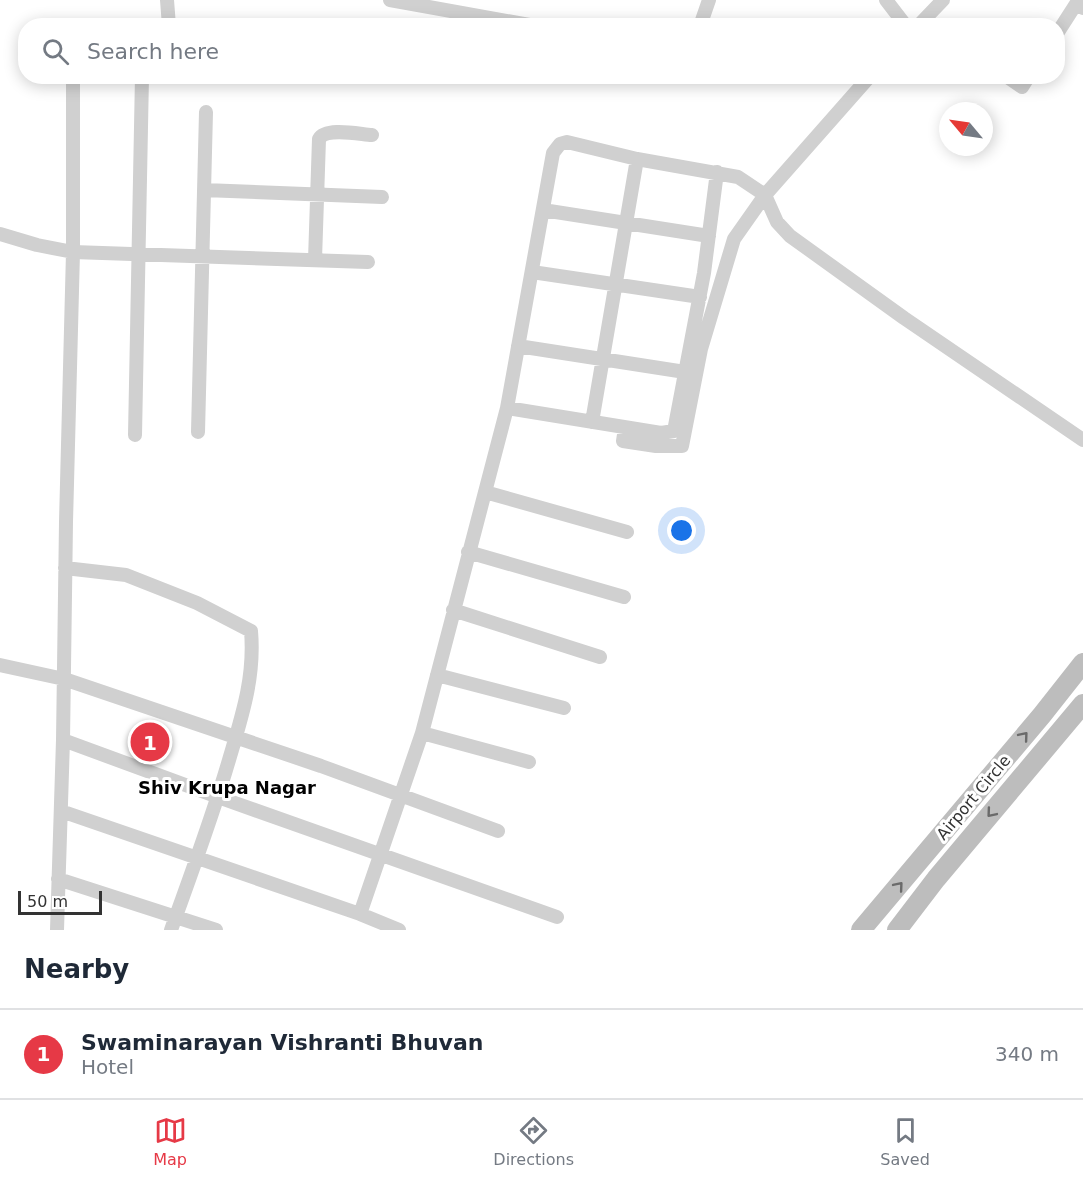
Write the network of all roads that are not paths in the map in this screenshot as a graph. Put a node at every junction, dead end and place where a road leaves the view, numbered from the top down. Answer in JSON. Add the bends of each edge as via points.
{"nodes":[{"id":1,"x":167,"y":0,"type":"edge"},
{"id":2,"x":390,"y":0,"type":"edge"},
{"id":3,"x":709,"y":0,"type":"edge"},
{"id":4,"x":886,"y":0,"type":"edge"},
{"id":5,"x":943,"y":0,"type":"edge"},
{"id":6,"x":1079,"y":4,"type":"edge"},
{"id":7,"x":168,"y":18,"type":"edge"},
{"id":8,"x":490,"y":18,"type":"edge"},
{"id":9,"x":703,"y":18,"type":"edge"},
{"id":10,"x":900,"y":18,"type":"edge"},
{"id":11,"x":926,"y":18,"type":"edge"},
{"id":12,"x":1065,"y":23,"type":"edge"},
{"id":13,"x":73,"y":84,"type":"edge"},
{"id":14,"x":142,"y":84,"type":"edge"},
{"id":15,"x":863,"y":84,"type":"edge"},
{"id":16,"x":206,"y":112,"type":"dead end"},
{"id":17,"x":372,"y":135,"type":"dead end"},
{"id":18,"x":638,"y":159,"type":"junction"},
{"id":19,"x":717,"y":172,"type":"junction"},
{"id":20,"x":204,"y":190,"type":"junction"},
{"id":21,"x":318,"y":194,"type":"junction"},
{"id":22,"x":765,"y":195,"type":"junction"},
{"id":23,"x":382,"y":197,"type":"dead end"},
{"id":24,"x":543,"y":210,"type":"junction"},
{"id":25,"x":627,"y":223,"type":"junction"},
{"id":26,"x":0,"y":234,"type":"edge"},
{"id":27,"x":709,"y":236,"type":"junction"},
{"id":28,"x":73,"y":252,"type":"junction"},
{"id":29,"x":138,"y":254,"type":"junction"},
{"id":30,"x":203,"y":256,"type":"junction"},
{"id":31,"x":315,"y":260,"type":"junction"},
{"id":32,"x":368,"y":262,"type":"dead end"},
{"id":33,"x":532,"y":272,"type":"junction"},
{"id":34,"x":616,"y":284,"type":"junction"},
{"id":35,"x":700,"y":297,"type":"junction"},
{"id":36,"x":518,"y":346,"type":"junction"},
{"id":37,"x":603,"y":359,"type":"junction"},
{"id":38,"x":685,"y":372,"type":"junction"},
{"id":39,"x":507,"y":408,"type":"junction"},
{"id":40,"x":592,"y":422,"type":"junction"},
{"id":41,"x":625,"y":428,"type":"junction"},
{"id":42,"x":198,"y":432,"type":"dead end"},
{"id":43,"x":135,"y":435,"type":"dead end"},
{"id":44,"x":1083,"y":440,"type":"edge"},
{"id":45,"x":485,"y":492,"type":"junction"},
{"id":46,"x":627,"y":532,"type":"dead end"},
{"id":47,"x":468,"y":552,"type":"junction"},
{"id":48,"x":65,"y":567,"type":"junction"},
{"id":49,"x":624,"y":597,"type":"dead end"},
{"id":50,"x":453,"y":610,"type":"junction"},
{"id":51,"x":600,"y":657,"type":"dead end"},
{"id":52,"x":1083,"y":663,"type":"edge"},
{"id":53,"x":0,"y":665,"type":"edge"},
{"id":54,"x":437,"y":675,"type":"junction"},
{"id":55,"x":64,"y":680,"type":"junction"},
{"id":56,"x":1083,"y":704,"type":"edge"},
{"id":57,"x":564,"y":708,"type":"dead end"},
{"id":58,"x":422,"y":733,"type":"junction"},
{"id":59,"x":236,"y":737,"type":"junction"},
{"id":60,"x":63,"y":740,"type":"junction"},
{"id":61,"x":529,"y":762,"type":"dead end"},
{"id":62,"x":400,"y":796,"type":"junction"},
{"id":63,"x":218,"y":797,"type":"junction"},
{"id":64,"x":61,"y":811,"type":"junction"},
{"id":65,"x":498,"y":831,"type":"dead end"},
{"id":66,"x":380,"y":854,"type":"junction"},
{"id":67,"x":196,"y":858,"type":"junction"},
{"id":68,"x":58,"y":879,"type":"junction"},
{"id":69,"x":360,"y":914,"type":"junction"},
{"id":70,"x":176,"y":916,"type":"junction"},
{"id":71,"x":557,"y":916,"type":"dead end"},
{"id":72,"x":57,"y":930,"type":"edge"},
{"id":73,"x":171,"y":930,"type":"edge"},
{"id":74,"x":216,"y":930,"type":"edge"},
{"id":75,"x":399,"y":930,"type":"edge"},
{"id":76,"x":861,"y":930,"type":"edge"},
{"id":77,"x":897,"y":930,"type":"edge"}],
"edges":[{"from":1,"to":7,"type":"street"},
{"from":2,"to":8,"type":"street"},
{"from":3,"to":9,"type":"street"},
{"from":4,"to":10,"type":"street"},
{"from":5,"to":11,"type":"street"},
{"from":6,"to":12,"type":"street"},
{"from":13,"to":28,"type":"street"},
{"from":14,"to":29,"type":"street"},
{"from":15,"to":22,"type":"street"},
{"from":16,"to":20,"type":"street"},
{"from":17,"to":21,"type":"street","via":[[322,135]]},
{"from":18,"to":19,"type":"street"},
{"from":18,"to":24,"type":"street","via":[[567,142],[560,144],[553,153]]},
{"from":18,"to":25,"type":"street"},
{"from":19,"to":22,"type":"street","via":[[738,177]]},
{"from":19,"to":27,"type":"street"},
{"from":20,"to":21,"type":"street"},
{"from":20,"to":30,"type":"street"},
{"from":21,"to":23,"type":"street"},
{"from":21,"to":31,"type":"street"},
{"from":22,"to":41,"type":"street","via":[[734,239],[701,349],[682,446],[623,441]]},
{"from":22,"to":44,"type":"street","via":[[777,222],[790,236]]},
{"from":24,"to":25,"type":"street"},
{"from":24,"to":33,"type":"street"},
{"from":25,"to":27,"type":"street"},
{"from":25,"to":34,"type":"street"},
{"from":26,"to":28,"type":"street"},
{"from":27,"to":35,"type":"street"},
{"from":28,"to":29,"type":"street"},
{"from":28,"to":48,"type":"street"},
{"from":29,"to":30,"type":"street"},
{"from":29,"to":43,"type":"street"},
{"from":30,"to":31,"type":"street"},
{"from":30,"to":42,"type":"street"},
{"from":31,"to":32,"type":"street"},
{"from":33,"to":34,"type":"street"},
{"from":33,"to":36,"type":"street"},
{"from":34,"to":35,"type":"street"},
{"from":34,"to":37,"type":"street"},
{"from":35,"to":38,"type":"street"},
{"from":36,"to":37,"type":"street"},
{"from":36,"to":39,"type":"street"},
{"from":37,"to":38,"type":"street"},
{"from":37,"to":40,"type":"street"},
{"from":38,"to":41,"type":"street","via":[[674,431],[661,434]]},
{"from":39,"to":40,"type":"street"},
{"from":39,"to":45,"type":"street"},
{"from":40,"to":41,"type":"street"},
{"from":45,"to":46,"type":"street"},
{"from":45,"to":47,"type":"street"},
{"from":47,"to":49,"type":"street"},
{"from":47,"to":50,"type":"street"},
{"from":48,"to":55,"type":"street"},
{"from":48,"to":59,"type":"street","via":[[126,575],[251,630],[253,655]]},
{"from":50,"to":51,"type":"street"},
{"from":50,"to":54,"type":"street"},
{"from":76,"to":52,"type":"main road","name":"Airport Circle","one_way":true},
{"from":53,"to":55,"type":"street"},
{"from":54,"to":57,"type":"street"},
{"from":54,"to":58,"type":"street"},
{"from":55,"to":59,"type":"street"},
{"from":55,"to":60,"type":"street"},
{"from":56,"to":77,"type":"main road","name":"Airport Circle","one_way":true},
{"from":58,"to":61,"type":"street"},
{"from":58,"to":62,"type":"street"},
{"from":59,"to":62,"type":"street"},
{"from":59,"to":63,"type":"street"},
{"from":60,"to":63,"type":"street"},
{"from":60,"to":64,"type":"street"},
{"from":62,"to":65,"type":"street"},
{"from":62,"to":66,"type":"street"},
{"from":63,"to":66,"type":"street"},
{"from":63,"to":67,"type":"street"},
{"from":64,"to":67,"type":"street"},
{"from":64,"to":68,"type":"street"},
{"from":66,"to":69,"type":"street"},
{"from":66,"to":71,"type":"street"},
{"from":67,"to":69,"type":"street"},
{"from":67,"to":70,"type":"street"},
{"from":68,"to":70,"type":"street"},
{"from":68,"to":72,"type":"street"},
{"from":69,"to":75,"type":"street"},
{"from":70,"to":73,"type":"street"},
{"from":70,"to":74,"type":"street"}]}
